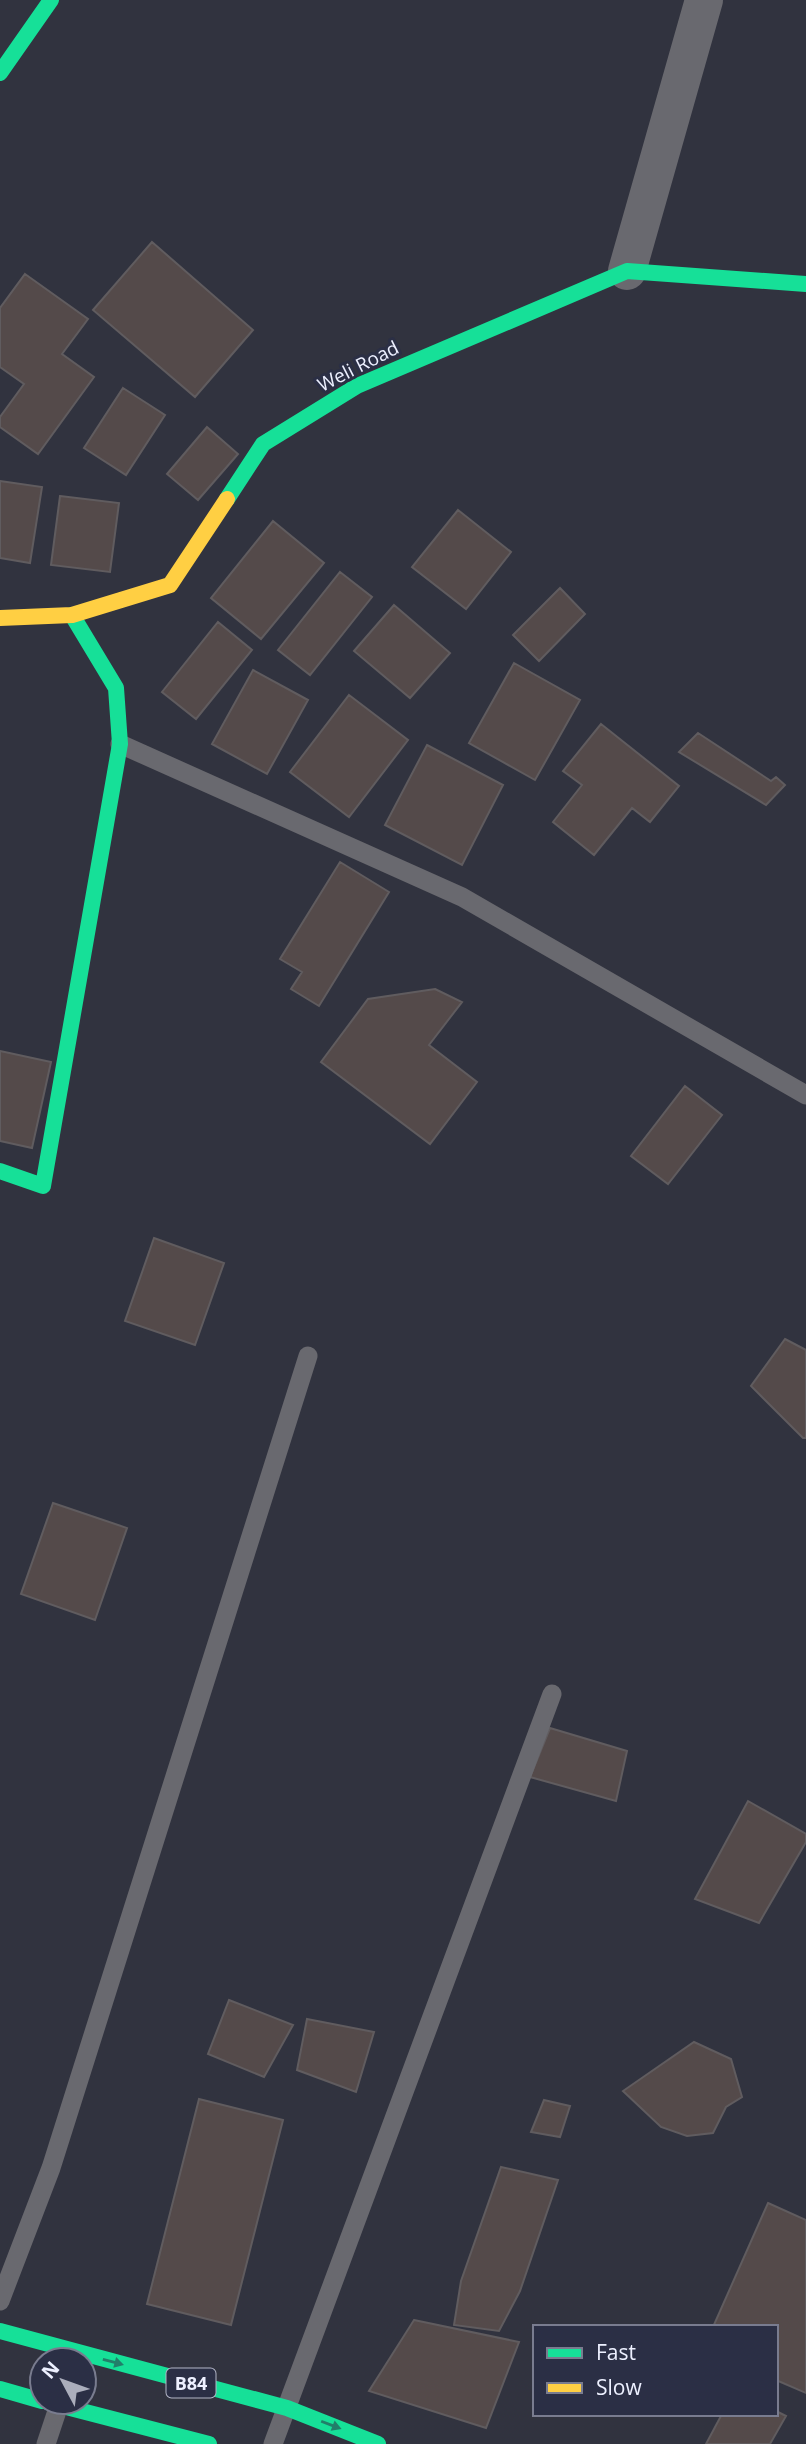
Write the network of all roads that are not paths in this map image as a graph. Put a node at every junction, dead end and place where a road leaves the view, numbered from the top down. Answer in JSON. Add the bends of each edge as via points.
{"nodes":[{"id":1,"x":51,"y":0,"type":"edge"},
{"id":2,"x":704,"y":0,"type":"edge"},
{"id":3,"x":0,"y":73,"type":"edge"},
{"id":4,"x":627,"y":271,"type":"junction"},
{"id":5,"x":806,"y":284,"type":"edge"},
{"id":6,"x":72,"y":615,"type":"junction"},
{"id":7,"x":0,"y":618,"type":"edge"},
{"id":8,"x":120,"y":744,"type":"junction"},
{"id":9,"x":806,"y":1095,"type":"edge"},
{"id":10,"x":0,"y":1171,"type":"edge"},
{"id":11,"x":308,"y":1356,"type":"dead end"},
{"id":12,"x":552,"y":1694,"type":"dead end"},
{"id":13,"x":0,"y":2301,"type":"edge"},
{"id":14,"x":0,"y":2331,"type":"edge"},
{"id":15,"x":0,"y":2389,"type":"edge"},
{"id":16,"x":28,"y":2397,"type":"edge"},
{"id":17,"x":287,"y":2408,"type":"junction"},
{"id":18,"x":48,"y":2416,"type":"edge"},
{"id":19,"x":98,"y":2416,"type":"edge"},
{"id":20,"x":46,"y":2444,"type":"edge"},
{"id":21,"x":209,"y":2444,"type":"edge"},
{"id":22,"x":273,"y":2444,"type":"edge"},
{"id":23,"x":378,"y":2444,"type":"edge"}],
"edges":[{"from":1,"to":3,"type":"street"},
{"from":2,"to":4,"type":"street"},
{"from":4,"to":5,"type":"street","name":"Weli Road"},
{"from":4,"to":6,"type":"street","name":"Weli Road","via":[[357,386],[263,444],[170,585]]},
{"from":6,"to":7,"type":"street","name":"Weli Road"},
{"from":6,"to":8,"type":"street","via":[[116,688]]},
{"from":8,"to":9,"type":"lane","via":[[461,897]]},
{"from":8,"to":10,"type":"street","via":[[43,1186]]},
{"from":11,"to":13,"type":"lane","via":[[51,2168]]},
{"from":12,"to":17,"type":"lane"},
{"from":14,"to":17,"type":"street","number":"B84","one_way":true},
{"from":15,"to":16,"type":"street"},
{"from":17,"to":22,"type":"lane"},
{"from":17,"to":23,"type":"street","number":"B84","one_way":true},
{"from":18,"to":20,"type":"lane"},
{"from":19,"to":21,"type":"street"}]}
